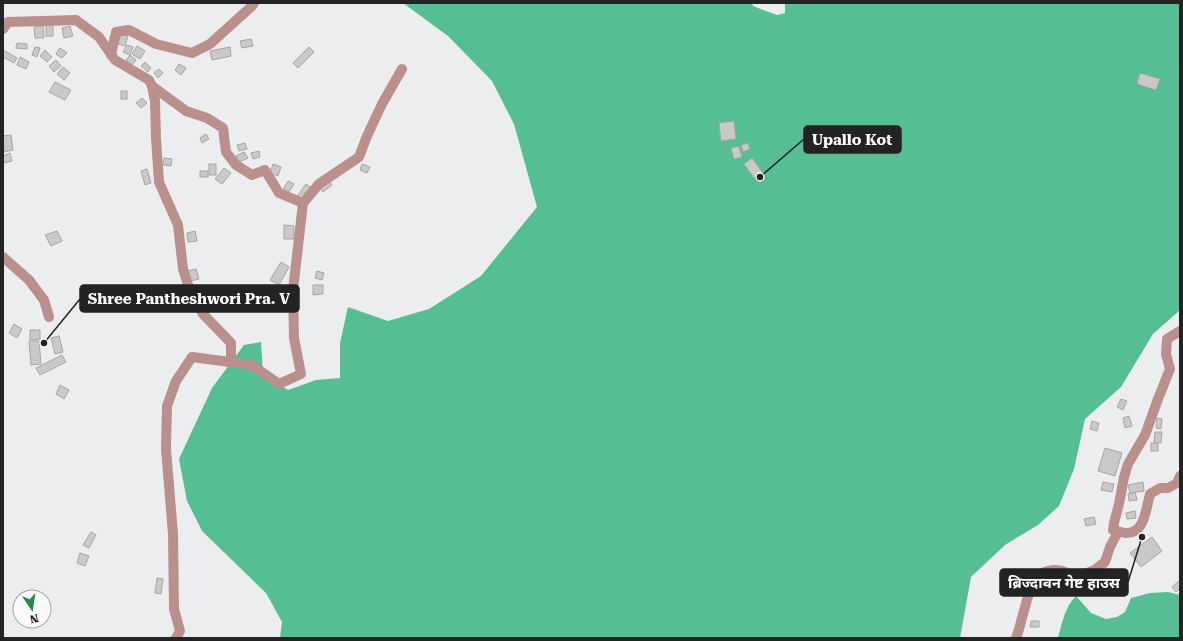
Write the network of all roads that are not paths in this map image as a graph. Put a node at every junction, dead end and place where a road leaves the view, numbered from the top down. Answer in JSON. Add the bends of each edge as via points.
{"nodes":[{"id":1,"x":254,"y":3,"type":"edge"},
{"id":2,"x":3,"y":29,"type":"edge"},
{"id":3,"x":112,"y":55,"type":"junction"},
{"id":4,"x":402,"y":69,"type":"dead end"},
{"id":5,"x":152,"y":86,"type":"junction"},
{"id":6,"x":303,"y":203,"type":"junction"},
{"id":7,"x":3,"y":257,"type":"edge"},
{"id":8,"x":50,"y":317,"type":"dead end"},
{"id":9,"x":1180,"y":331,"type":"edge"},
{"id":10,"x":231,"y":362,"type":"junction"},
{"id":11,"x":1180,"y":476,"type":"edge"},
{"id":12,"x":1118,"y":532,"type":"junction"},
{"id":13,"x":176,"y":638,"type":"edge"},
{"id":14,"x":1016,"y":638,"type":"edge"}],
"edges":[{"from":1,"to":3,"type":"street","via":[[210,44],[192,53],[156,44],[129,30],[116,32]]},
{"from":2,"to":3,"type":"street","via":[[8,22],[76,20],[99,37]]},
{"from":3,"to":5,"type":"street","via":[[115,60],[148,80]]},
{"from":4,"to":6,"type":"street","via":[[382,104],[359,158],[319,184]]},
{"from":5,"to":6,"type":"street","via":[[186,111],[207,118],[223,128],[226,152],[236,165],[252,174],[265,170],[279,193]]},
{"from":5,"to":10,"type":"street","via":[[159,182],[178,224],[183,269],[190,291],[203,314],[231,343]]},
{"from":6,"to":10,"type":"street","via":[[293,290],[294,338],[301,374],[279,384],[252,364]]},
{"from":7,"to":8,"type":"street","via":[[29,280],[44,300]]},
{"from":9,"to":12,"type":"street","via":[[1168,340],[1166,354],[1170,369],[1145,435],[1128,464],[1113,528]]},
{"from":10,"to":13,"type":"street","via":[[192,357],[176,381],[167,406],[166,449],[173,534],[174,609],[180,632]]},
{"from":11,"to":12,"type":"street","via":[[1177,483],[1150,494],[1143,523],[1138,529],[1129,533]]},
{"from":12,"to":14,"type":"street","via":[[1105,562],[1095,570],[1072,576],[1066,571],[1050,570],[1040,575],[1033,584]]}]}
